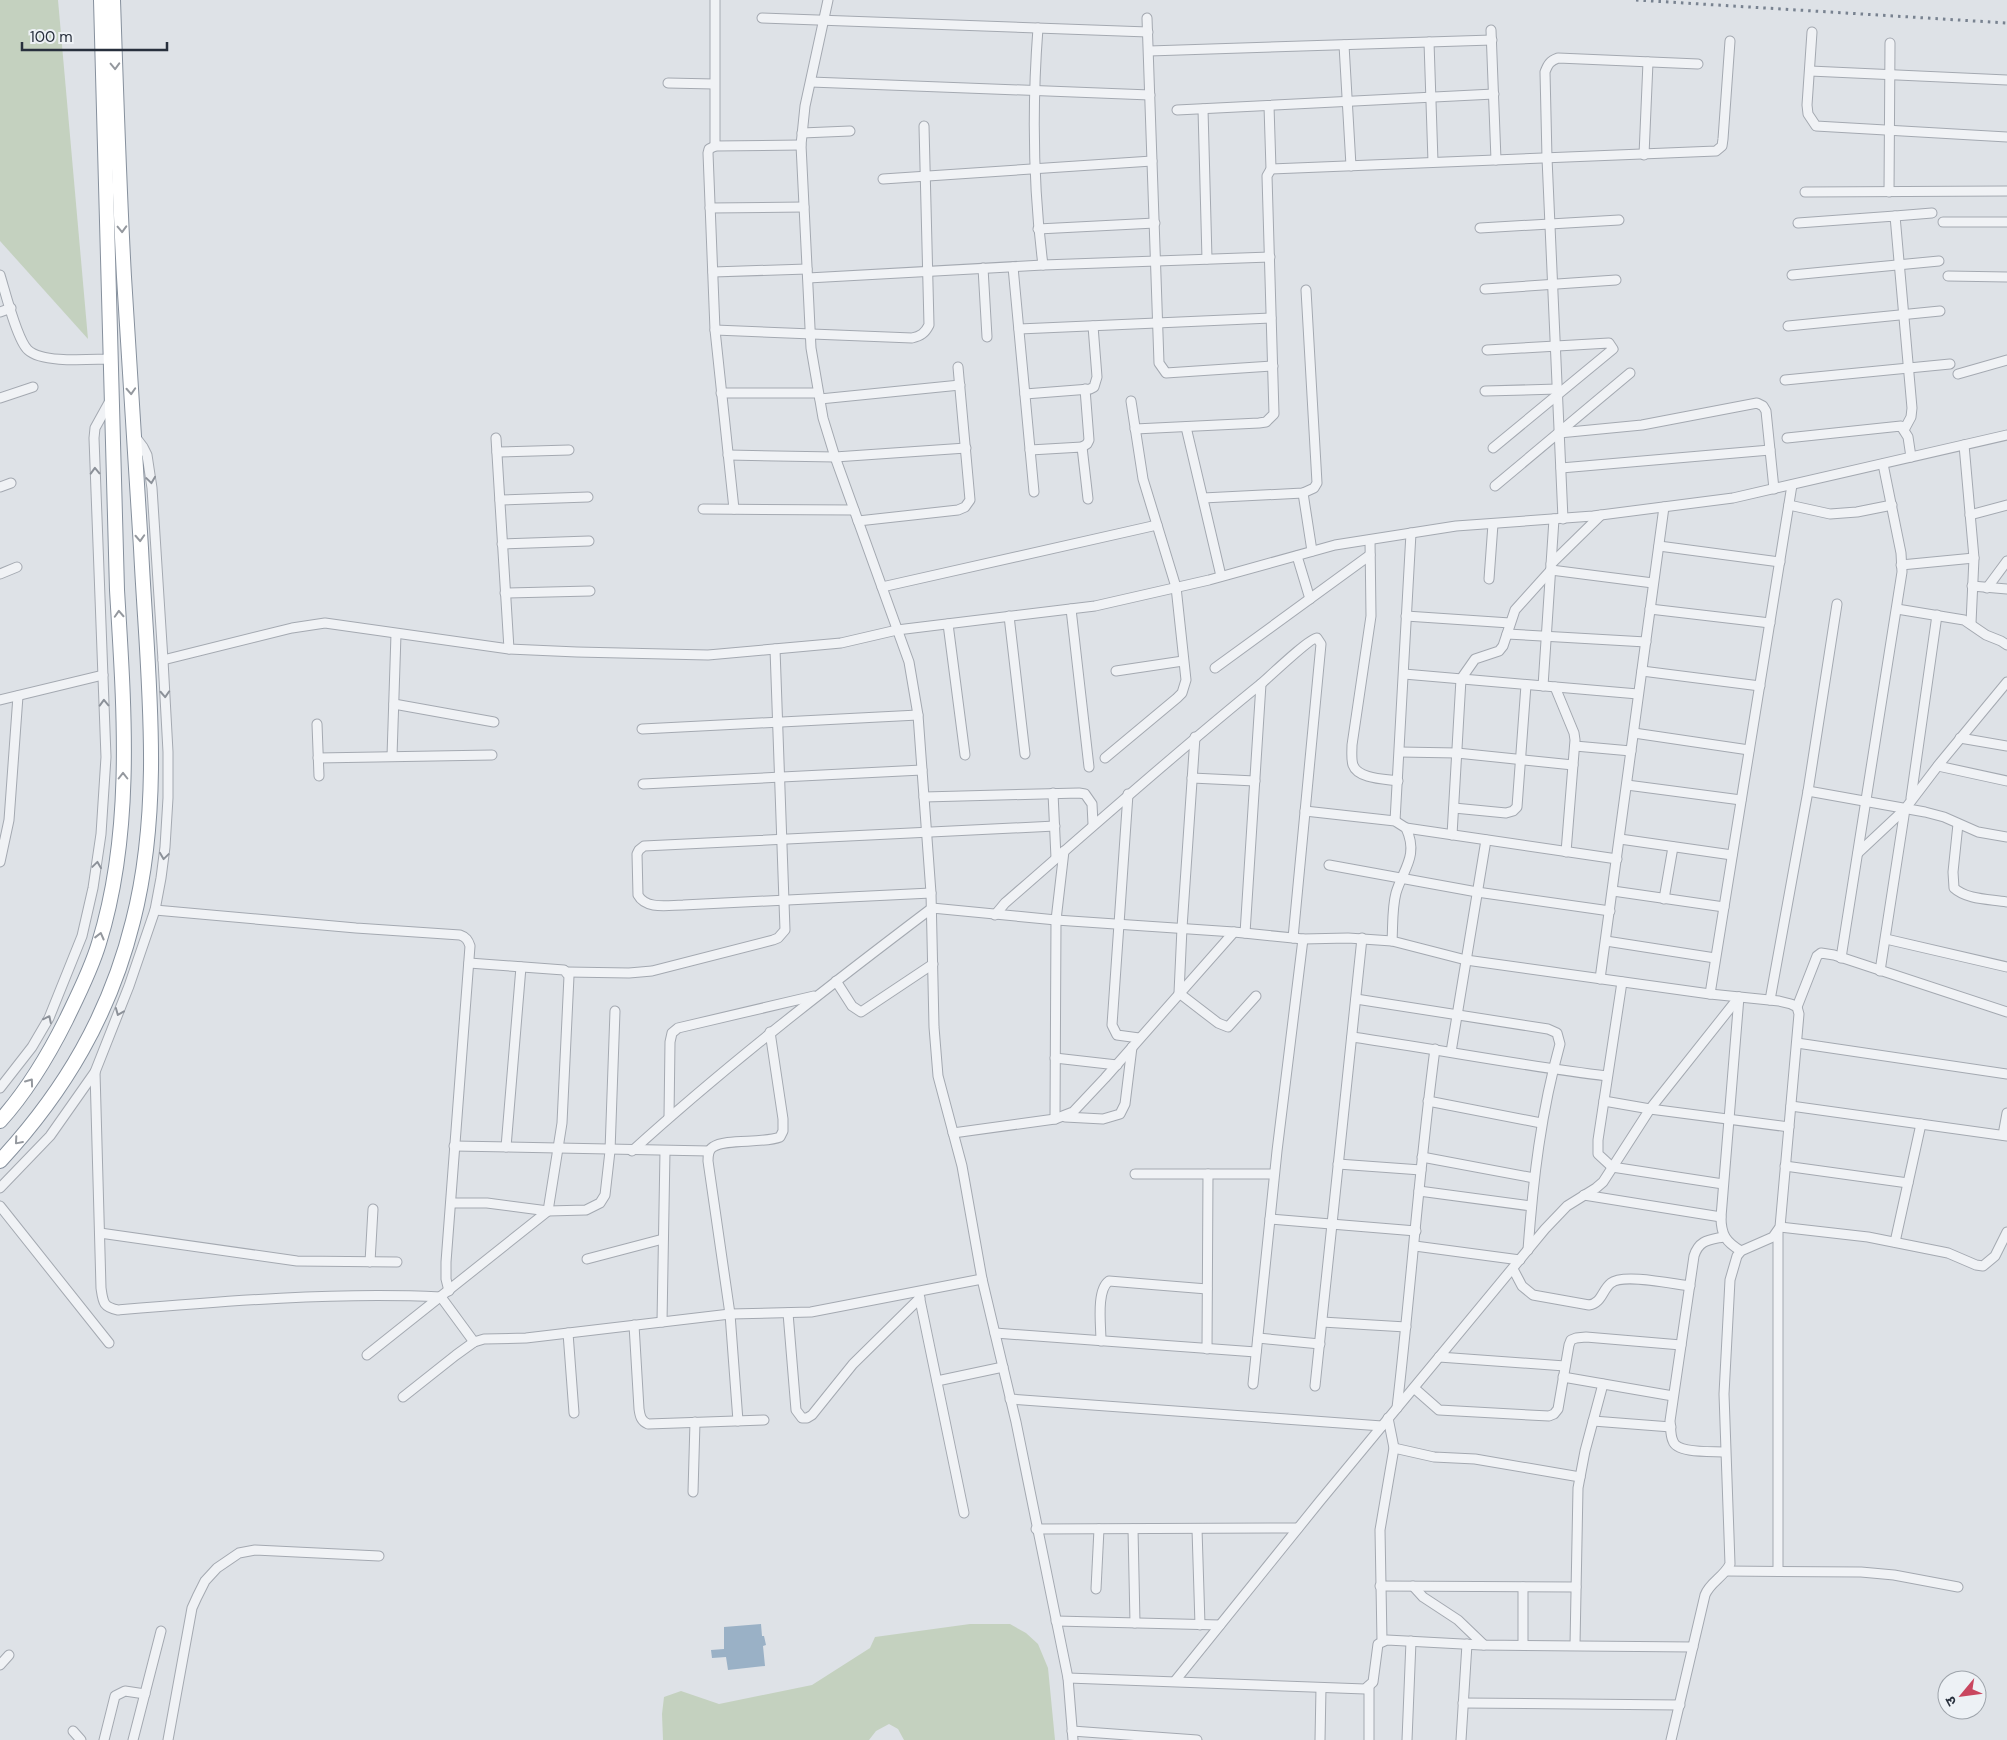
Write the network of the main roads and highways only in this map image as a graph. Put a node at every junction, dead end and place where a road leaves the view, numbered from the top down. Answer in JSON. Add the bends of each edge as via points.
{"nodes":[{"id":1,"x":101,"y":0,"type":"edge"},
{"id":2,"x":113,"y":0,"type":"edge"},
{"id":3,"x":0,"y":1121,"type":"edge"},
{"id":4,"x":0,"y":1161,"type":"edge"}],
"edges":[{"from":3,"to":1,"type":"highway","one_way":true,"via":[[37,1072],[80,990],[99,944],[110,895],[123,794]]},
{"from":2,"to":4,"type":"highway","one_way":true,"via":[[124,276],[147,668],[150,818],[134,919],[118,973],[94,1028],[70,1072],[40,1116]]}]}
